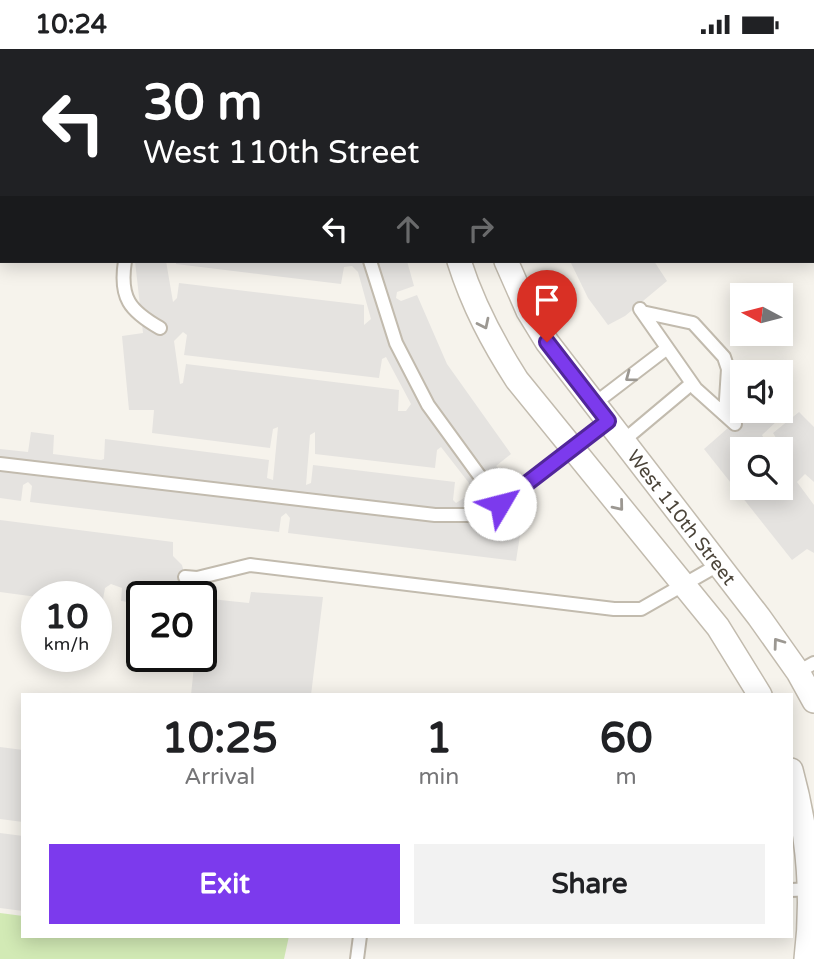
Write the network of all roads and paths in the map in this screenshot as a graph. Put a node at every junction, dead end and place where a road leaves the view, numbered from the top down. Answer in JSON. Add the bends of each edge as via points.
{"nodes":[{"id":1,"x":125,"y":263,"type":"edge"},
{"id":2,"x":371,"y":263,"type":"edge"},
{"id":3,"x":460,"y":263,"type":"edge"},
{"id":4,"x":507,"y":263,"type":"edge"},
{"id":5,"x":160,"y":328,"type":"dead end"},
{"id":6,"x":666,"y":349,"type":"junction"},
{"id":7,"x":691,"y":384,"type":"junction"},
{"id":8,"x":601,"y":413,"type":"junction"},
{"id":9,"x":623,"y":440,"type":"junction"},
{"id":10,"x":574,"y":450,"type":"junction"},
{"id":11,"x":0,"y":464,"type":"edge"},
{"id":12,"x":500,"y":504,"type":"junction"},
{"id":13,"x":718,"y":565,"type":"junction"},
{"id":14,"x":185,"y":577,"type":"dead end"},
{"id":15,"x":684,"y":586,"type":"junction"},
{"id":16,"x":806,"y":667,"type":"edge"},
{"id":17,"x":760,"y":693,"type":"edge"},
{"id":18,"x":814,"y":701,"type":"edge"},
{"id":19,"x":793,"y":779,"type":"edge"},
{"id":20,"x":805,"y":889,"type":"edge"},
{"id":21,"x":360,"y":938,"type":"edge"},
{"id":22,"x":357,"y":959,"type":"edge"},
{"id":23,"x":806,"y":959,"type":"edge"}],
"edges":[{"from":1,"to":5,"type":"lane","via":[[131,309]]},
{"from":2,"to":12,"type":"lane","via":[[396,343],[428,405]]},
{"from":3,"to":10,"type":"street","name":"West 110th Street","one_way":true,"via":[[491,338],[517,380]]},
{"from":4,"to":8,"type":"street","name":"West 110th Street","via":[[547,342]]},
{"from":6,"to":7,"type":"lane"},
{"from":6,"to":7,"type":"lane","via":[[640,309],[693,323],[724,357],[730,420]]},
{"from":6,"to":8,"type":"lane","one_way":true},
{"from":7,"to":9,"type":"lane"},
{"from":8,"to":9,"type":"street","name":"West 110th Street"},
{"from":8,"to":10,"type":"lane"},
{"from":9,"to":13,"type":"street","name":"West 110th Street"},
{"from":10,"to":12,"type":"lane"},
{"from":10,"to":15,"type":"street","name":"West 110th Street","one_way":true},
{"from":11,"to":12,"type":"lane","via":[[435,515],[474,515]]},
{"from":13,"to":15,"type":"lane"},
{"from":16,"to":13,"type":"street","name":"West 110th Street","one_way":true},
{"from":14,"to":15,"type":"lane","via":[[250,565],[614,609],[641,609]]},
{"from":15,"to":17,"type":"street","name":"West 110th Street","via":[[718,627]]},
{"from":16,"to":18,"type":"street","name":"West 110th Street"},
{"from":19,"to":20,"type":"street","via":[[807,842]]},
{"from":20,"to":23,"type":"street"},
{"from":21,"to":22,"type":"lane"}]}
